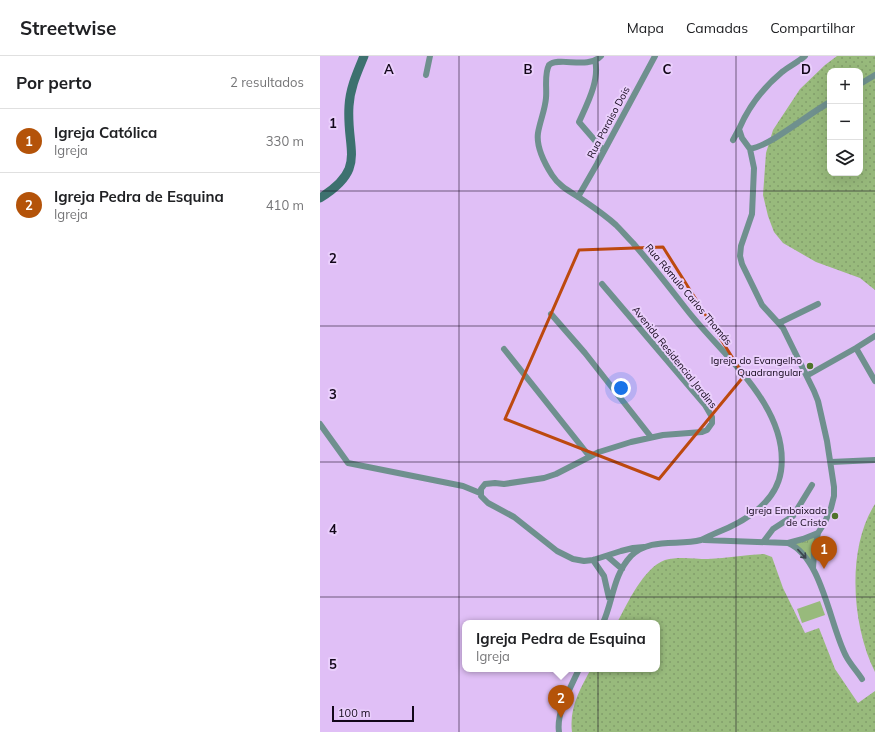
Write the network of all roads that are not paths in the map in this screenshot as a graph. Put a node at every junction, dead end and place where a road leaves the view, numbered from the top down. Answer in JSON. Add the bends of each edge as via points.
{"nodes":[{"id":1,"x":364,"y":56,"type":"edge"},
{"id":2,"x":430,"y":56,"type":"edge"},
{"id":3,"x":601,"y":56,"type":"edge"},
{"id":4,"x":655,"y":56,"type":"edge"},
{"id":5,"x":805,"y":56,"type":"edge"},
{"id":6,"x":595,"y":60,"type":"junction"},
{"id":7,"x":426,"y":75,"type":"dead end"},
{"id":8,"x":875,"y":75,"type":"edge"},
{"id":9,"x":863,"y":82,"type":"edge"},
{"id":10,"x":827,"y":104,"type":"edge"},
{"id":11,"x":739,"y":129,"type":"junction"},
{"id":12,"x":733,"y":140,"type":"dead end"},
{"id":13,"x":750,"y":149,"type":"junction"},
{"id":14,"x":604,"y":151,"type":"junction"},
{"id":15,"x":578,"y":197,"type":"junction"},
{"id":16,"x":320,"y":198,"type":"edge"},
{"id":17,"x":602,"y":284,"type":"dead end"},
{"id":18,"x":818,"y":304,"type":"dead end"},
{"id":19,"x":551,"y":314,"type":"dead end"},
{"id":20,"x":779,"y":323,"type":"junction"},
{"id":21,"x":875,"y":336,"type":"edge"},
{"id":22,"x":856,"y":348,"type":"junction"},
{"id":23,"x":504,"y":349,"type":"dead end"},
{"id":24,"x":808,"y":375,"type":"junction"},
{"id":25,"x":875,"y":381,"type":"edge"},
{"id":26,"x":320,"y":424,"type":"edge"},
{"id":27,"x":651,"y":437,"type":"junction"},
{"id":28,"x":590,"y":457,"type":"junction"},
{"id":29,"x":875,"y":460,"type":"edge"},
{"id":30,"x":831,"y":462,"type":"junction"},
{"id":31,"x":812,"y":484,"type":"dead end"},
{"id":32,"x":480,"y":493,"type":"junction"},
{"id":33,"x":818,"y":533,"type":"junction"},
{"id":34,"x":701,"y":540,"type":"junction"},
{"id":35,"x":764,"y":541,"type":"junction"},
{"id":36,"x":788,"y":543,"type":"junction"},
{"id":37,"x":644,"y":547,"type":"junction"},
{"id":38,"x":607,"y":556,"type":"junction"},
{"id":39,"x":592,"y":560,"type":"junction"},
{"id":40,"x":813,"y":568,"type":"junction"},
{"id":41,"x":622,"y":569,"type":"junction"},
{"id":42,"x":604,"y":576,"type":"junction"},
{"id":43,"x":616,"y":581,"type":"junction"},
{"id":44,"x":610,"y":603,"type":"junction"},
{"id":45,"x":604,"y":620,"type":"edge"},
{"id":46,"x":578,"y":672,"type":"edge"},
{"id":47,"x":862,"y":679,"type":"dead end"},
{"id":48,"x":559,"y":732,"type":"edge"}],
"edges":[{"from":1,"to":16,"type":"street","via":[[352,86],[349,104],[352,148],[350,167],[340,183]]},
{"from":2,"to":7,"type":"street"},
{"from":3,"to":6,"type":"street"},
{"from":4,"to":14,"type":"street","name":"Rua Paraiso Dois"},
{"from":5,"to":11,"type":"street","via":[[781,73],[761,93]]},
{"from":6,"to":14,"type":"street","via":[[597,68],[593,88],[579,122]]},
{"from":6,"to":15,"type":"street","name":"Rua Rômulo Carlos Thomás","via":[[564,57],[550,63],[547,72],[546,101],[538,136],[541,152],[553,177],[561,186]]},
{"from":8,"to":9,"type":"street"},
{"from":10,"to":13,"type":"street","via":[[778,136]]},
{"from":11,"to":12,"type":"street"},
{"from":11,"to":13,"type":"street"},
{"from":13,"to":20,"type":"street","via":[[754,168],[752,208],[740,256],[758,299]]},
{"from":14,"to":15,"type":"street","name":"Rua Paraiso Dois"},
{"from":15,"to":34,"type":"street","name":"Rua Rômulo Carlos Thomás","via":[[618,227],[738,368],[762,400],[777,433],[781,472],[767,500],[748,518]]},
{"from":17,"to":27,"type":"street","name":"Avenida Residencial Jardins","via":[[697,395],[712,417],[711,427],[702,432]]},
{"from":18,"to":20,"type":"street"},
{"from":19,"to":27,"type":"street"},
{"from":20,"to":24,"type":"street"},
{"from":21,"to":22,"type":"street"},
{"from":22,"to":24,"type":"street"},
{"from":22,"to":25,"type":"street"},
{"from":23,"to":28,"type":"street"},
{"from":24,"to":30,"type":"street","via":[[818,400]]},
{"from":26,"to":32,"type":"street","via":[[348,463],[463,486]]},
{"from":27,"to":28,"type":"street","name":"Avenida Residencial Jardins","via":[[607,449]]},
{"from":28,"to":32,"type":"street","name":"Avenida Residencial Jardins","via":[[544,478],[485,484]]},
{"from":29,"to":30,"type":"street"},
{"from":30,"to":33,"type":"street","via":[[834,496],[828,516]]},
{"from":31,"to":35,"type":"street","via":[[793,516],[773,530]]},
{"from":32,"to":39,"type":"street","via":[[484,501],[514,517],[557,551],[573,559]]},
{"from":33,"to":36,"type":"street"},
{"from":33,"to":40,"type":"street"},
{"from":34,"to":35,"type":"street"},
{"from":34,"to":37,"type":"street","name":"Rua Rômulo Carlos Thomás"},
{"from":35,"to":36,"type":"street"},
{"from":36,"to":40,"type":"street","one_way":true,"via":[[794,546]]},
{"from":37,"to":38,"type":"street"},
{"from":37,"to":41,"type":"street","name":"Rua Rômulo Carlos Thomás","via":[[631,556]]},
{"from":38,"to":39,"type":"street"},
{"from":38,"to":41,"type":"street"},
{"from":39,"to":42,"type":"street"},
{"from":40,"to":47,"type":"street","via":[[844,653]]},
{"from":41,"to":43,"type":"street","name":"Rua Rômulo Carlos Thomás"},
{"from":42,"to":43,"type":"street"},
{"from":42,"to":44,"type":"street"},
{"from":43,"to":44,"type":"street","name":"Rua Rômulo Carlos Thomás"},
{"from":44,"to":45,"type":"street","name":"Rua Rômulo Carlos Thomás"},
{"from":46,"to":48,"type":"street","via":[[560,716]]}]}
